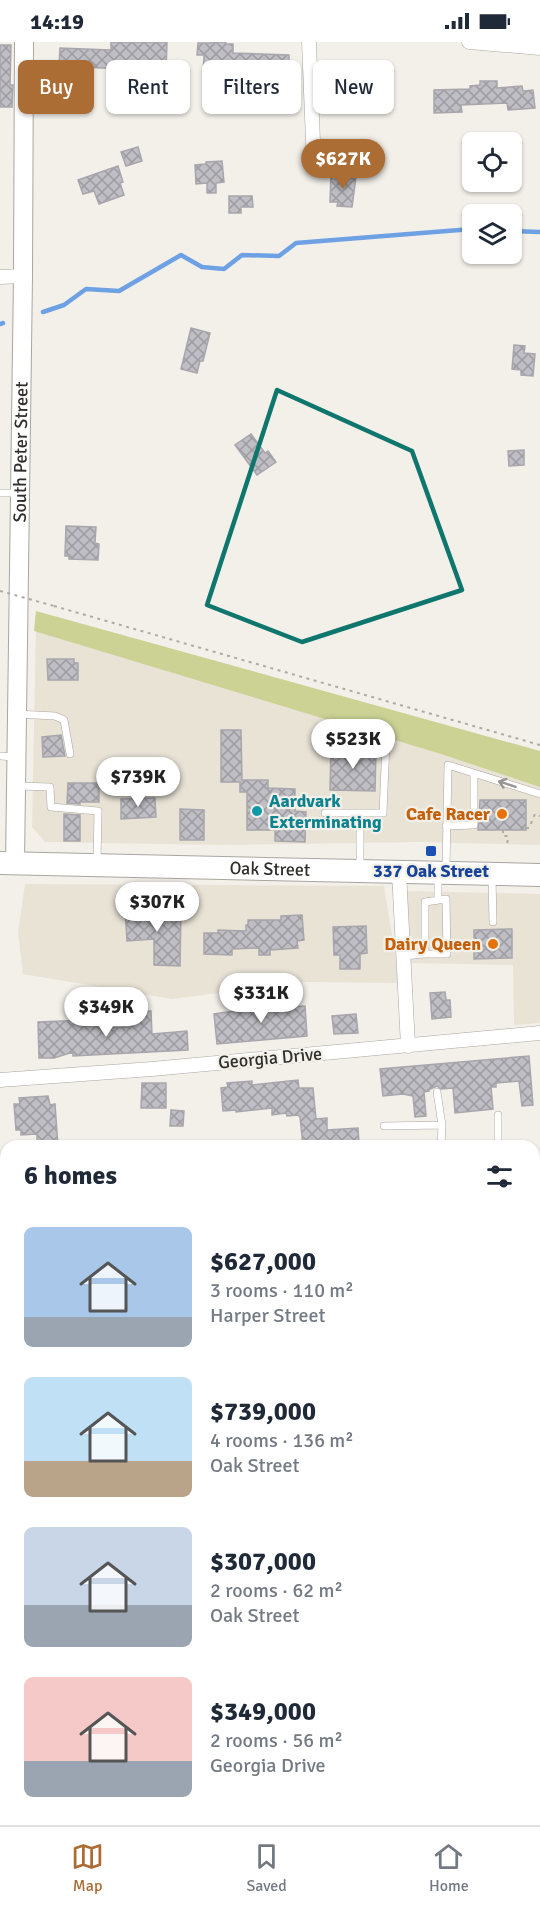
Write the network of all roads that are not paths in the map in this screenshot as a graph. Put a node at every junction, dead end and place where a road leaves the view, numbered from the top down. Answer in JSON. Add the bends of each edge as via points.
{"nodes":[{"id":1,"x":24,"y":42,"type":"edge"},
{"id":2,"x":309,"y":42,"type":"edge"},
{"id":3,"x":469,"y":42,"type":"edge"},
{"id":4,"x":540,"y":48,"type":"edge"},
{"id":5,"x":314,"y":166,"type":"dead end"},
{"id":6,"x":23,"y":276,"type":"junction"},
{"id":7,"x":0,"y":277,"type":"edge"},
{"id":8,"x":0,"y":493,"type":"edge"},
{"id":9,"x":20,"y":493,"type":"junction"},
{"id":10,"x":17,"y":714,"type":"junction"},
{"id":11,"x":386,"y":743,"type":"dead end"},
{"id":12,"x":70,"y":754,"type":"dead end"},
{"id":13,"x":8,"y":757,"type":"edge"},
{"id":14,"x":474,"y":773,"type":"junction"},
{"id":15,"x":16,"y":786,"type":"junction"},
{"id":16,"x":540,"y":794,"type":"edge"},
{"id":17,"x":325,"y":813,"type":"dead end"},
{"id":18,"x":360,"y":814,"type":"junction"},
{"id":19,"x":446,"y":826,"type":"junction"},
{"id":20,"x":8,"y":863,"type":"edge"},
{"id":21,"x":97,"y":865,"type":"junction"},
{"id":22,"x":360,"y":872,"type":"junction"},
{"id":23,"x":399,"y":872,"type":"junction"},
{"id":24,"x":442,"y":872,"type":"junction"},
{"id":25,"x":492,"y":874,"type":"junction"},
{"id":26,"x":540,"y":874,"type":"edge"},
{"id":27,"x":438,"y":900,"type":"junction"},
{"id":28,"x":493,"y":922,"type":"dead end"},
{"id":29,"x":425,"y":954,"type":"junction"},
{"id":30,"x":403,"y":956,"type":"junction"},
{"id":31,"x":540,"y":1033,"type":"edge"},
{"id":32,"x":408,"y":1046,"type":"junction"},
{"id":33,"x":0,"y":1080,"type":"edge"},
{"id":34,"x":437,"y":1092,"type":"dead end"},
{"id":35,"x":498,"y":1115,"type":"dead end"},
{"id":36,"x":442,"y":1125,"type":"junction"},
{"id":37,"x":384,"y":1126,"type":"dead end"},
{"id":38,"x":441,"y":1140,"type":"edge"},
{"id":39,"x":498,"y":1140,"type":"edge"}],
"edges":[{"from":1,"to":6,"type":"street","name":"South Peter Street"},
{"from":2,"to":5,"type":"street"},
{"from":3,"to":4,"type":"street"},
{"from":6,"to":7,"type":"street"},
{"from":6,"to":9,"type":"street","name":"South Peter Street"},
{"from":8,"to":9,"type":"lane"},
{"from":9,"to":10,"type":"street","name":"South Peter Street"},
{"from":10,"to":12,"type":"lane","via":[[64,720]]},
{"from":10,"to":13,"type":"street","name":"South Peter Street"},
{"from":11,"to":18,"type":"lane","via":[[383,813]]},
{"from":13,"to":15,"type":"street","name":"South Peter Street"},
{"from":16,"to":14,"type":"lane","one_way":true},
{"from":14,"to":19,"type":"lane","via":[[474,825]]},
{"from":14,"to":19,"type":"lane","via":[[448,765]]},
{"from":15,"to":20,"type":"street","name":"South Peter Street"},
{"from":15,"to":21,"type":"lane","via":[[50,787],[51,807],[98,811]]},
{"from":17,"to":18,"type":"lane"},
{"from":18,"to":22,"type":"lane"},
{"from":19,"to":24,"type":"lane"},
{"from":20,"to":21,"type":"main road","name":"Oak Street"},
{"from":21,"to":22,"type":"main road","name":"Oak Street"},
{"from":22,"to":23,"type":"main road","name":"Oak Street"},
{"from":23,"to":24,"type":"main road","name":"Oak Street"},
{"from":23,"to":30,"type":"street"},
{"from":24,"to":25,"type":"main road","name":"Oak Street"},
{"from":24,"to":27,"type":"lane"},
{"from":25,"to":26,"type":"main road","name":"Oak Street"},
{"from":25,"to":28,"type":"lane"},
{"from":27,"to":29,"type":"lane","via":[[425,902]]},
{"from":27,"to":29,"type":"lane","via":[[446,899],[447,954]]},
{"from":29,"to":30,"type":"lane"},
{"from":30,"to":32,"type":"street"},
{"from":31,"to":32,"type":"street","name":"Georgia Drive"},
{"from":32,"to":33,"type":"street","name":"Georgia Drive"},
{"from":34,"to":36,"type":"lane"},
{"from":35,"to":39,"type":"lane"},
{"from":36,"to":37,"type":"lane"},
{"from":36,"to":38,"type":"lane"}]}
